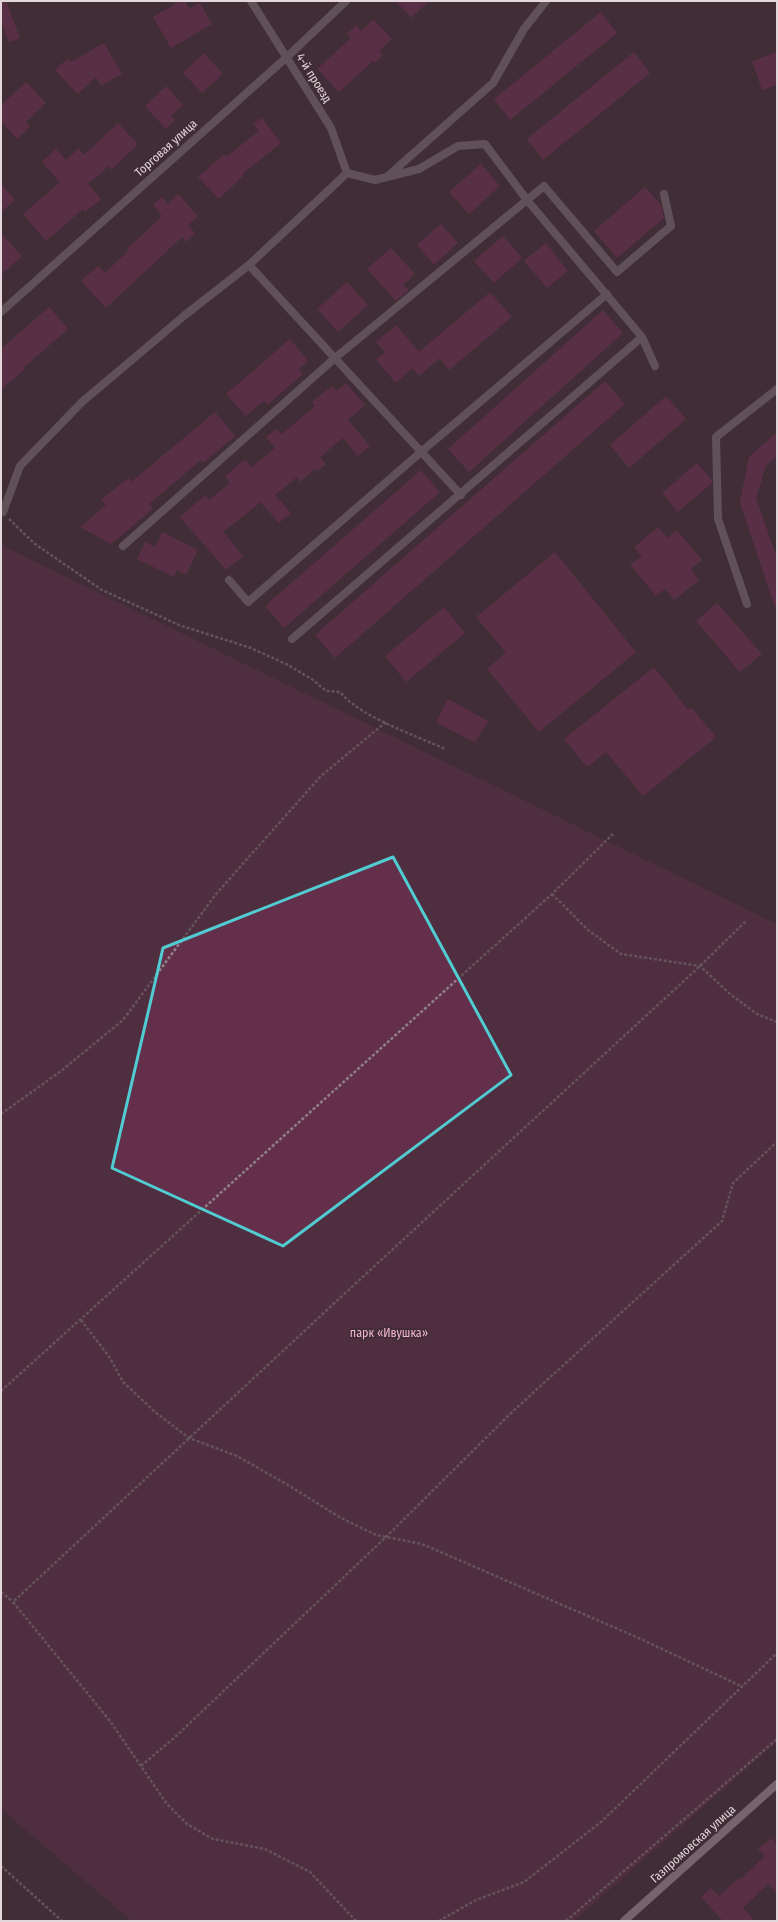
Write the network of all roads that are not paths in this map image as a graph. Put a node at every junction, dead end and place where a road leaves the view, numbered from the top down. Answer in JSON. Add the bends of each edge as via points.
{"nodes":[{"id":1,"x":251,"y":1,"type":"edge"},
{"id":2,"x":346,"y":1,"type":"edge"},
{"id":3,"x":546,"y":1,"type":"edge"},
{"id":4,"x":287,"y":57,"type":"junction"},
{"id":5,"x":347,"y":173,"type":"junction"},
{"id":6,"x":387,"y":177,"type":"junction"},
{"id":7,"x":664,"y":194,"type":"dead end"},
{"id":8,"x":527,"y":200,"type":"junction"},
{"id":9,"x":249,"y":265,"type":"junction"},
{"id":10,"x":607,"y":294,"type":"junction"},
{"id":11,"x":1,"y":312,"type":"edge"},
{"id":12,"x":642,"y":337,"type":"junction"},
{"id":13,"x":336,"y":358,"type":"junction"},
{"id":14,"x":655,"y":366,"type":"dead end"},
{"id":15,"x":777,"y":389,"type":"edge"},
{"id":16,"x":421,"y":452,"type":"junction"},
{"id":17,"x":461,"y":495,"type":"junction"},
{"id":18,"x":2,"y":512,"type":"road end"},
{"id":19,"x":122,"y":546,"type":"dead end"},
{"id":20,"x":228,"y":580,"type":"dead end"},
{"id":21,"x":747,"y":604,"type":"dead end"},
{"id":22,"x":292,"y":639,"type":"dead end"},
{"id":23,"x":777,"y":1784,"type":"edge"},
{"id":24,"x":624,"y":1921,"type":"edge"}],
"edges":[{"from":1,"to":4,"type":"street","name":"4-й проезд"},
{"from":2,"to":4,"type":"street","name":"Торговая улица"},
{"from":3,"to":6,"type":"street","via":[[524,29],[493,83]]},
{"from":4,"to":5,"type":"street","name":"4-й проезд","via":[[331,128]]},
{"from":4,"to":11,"type":"street","name":"Торговая улица"},
{"from":5,"to":6,"type":"street","via":[[375,180]]},
{"from":5,"to":9,"type":"street"},
{"from":6,"to":8,"type":"street","via":[[419,169],[458,146],[486,144]]},
{"from":7,"to":8,"type":"street","via":[[671,226],[617,272],[544,186]]},
{"from":8,"to":10,"type":"street"},
{"from":8,"to":13,"type":"street"},
{"from":9,"to":13,"type":"street"},
{"from":9,"to":18,"type":"street","via":[[82,402],[20,466]]},
{"from":10,"to":12,"type":"street"},
{"from":10,"to":16,"type":"street"},
{"from":12,"to":14,"type":"street"},
{"from":12,"to":17,"type":"street"},
{"from":13,"to":16,"type":"street"},
{"from":13,"to":19,"type":"street"},
{"from":15,"to":21,"type":"street","via":[[716,437],[718,519]]},
{"from":16,"to":17,"type":"street"},
{"from":16,"to":20,"type":"street","via":[[248,602]]},
{"from":17,"to":22,"type":"street"},
{"from":23,"to":24,"type":"street","name":"Газпромовская улица"}]}
